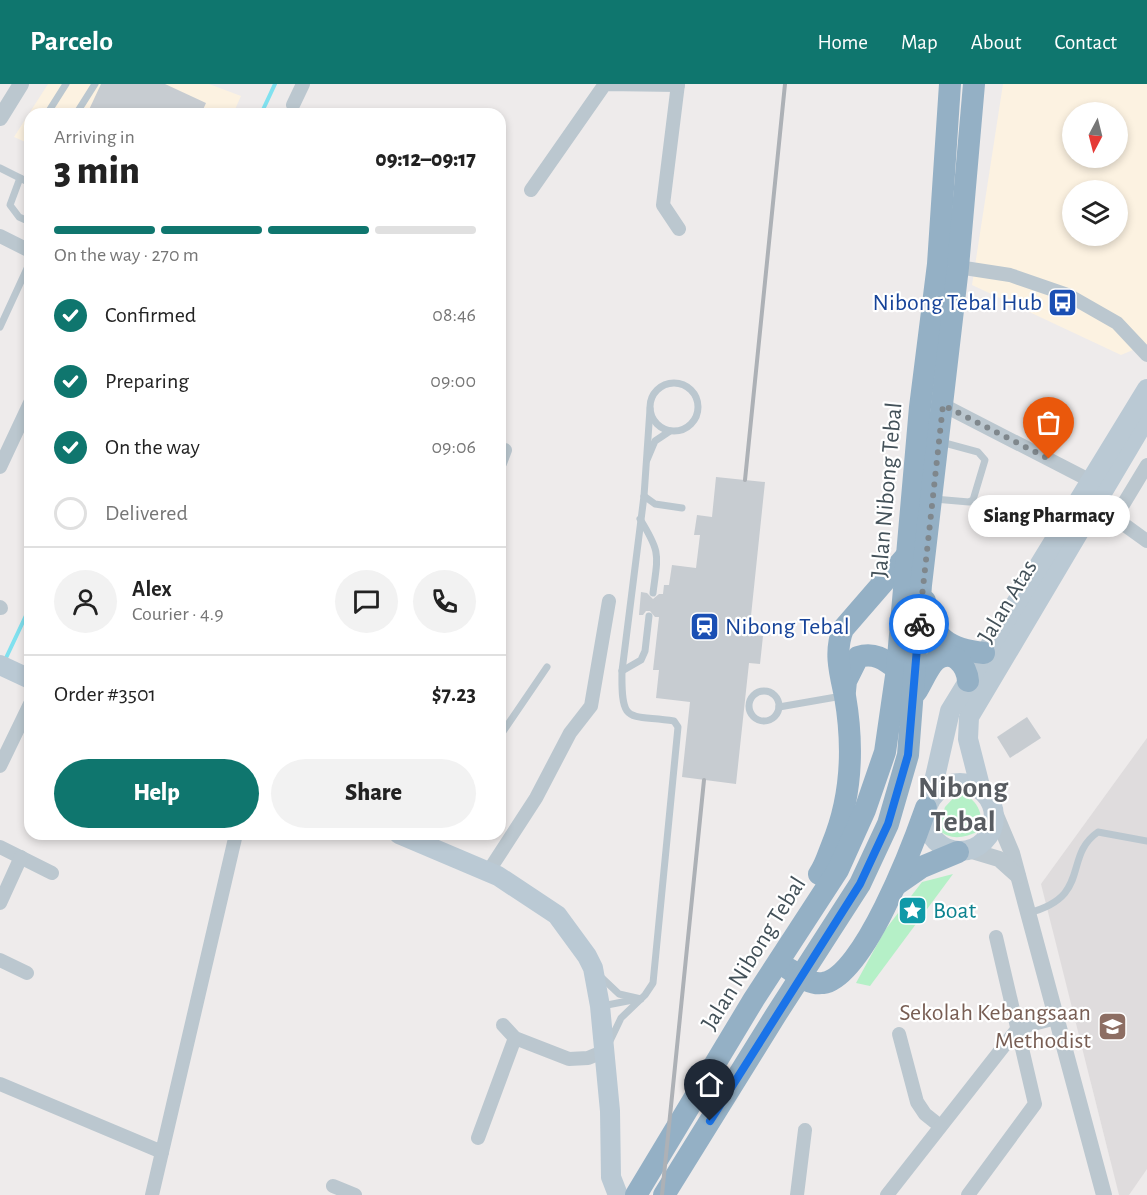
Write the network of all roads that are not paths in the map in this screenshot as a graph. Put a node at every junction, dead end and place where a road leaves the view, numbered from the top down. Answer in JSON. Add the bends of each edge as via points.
{"nodes":[{"id":1,"x":21,"y":84,"type":"edge"},
{"id":2,"x":66,"y":84,"type":"edge"},
{"id":3,"x":95,"y":84,"type":"edge"},
{"id":4,"x":303,"y":84,"type":"edge"},
{"id":5,"x":678,"y":84,"type":"edge"},
{"id":6,"x":950,"y":84,"type":"edge"},
{"id":7,"x":974,"y":84,"type":"edge"},
{"id":8,"x":293,"y":105,"type":"dead end"},
{"id":9,"x":51,"y":108,"type":"edge"},
{"id":10,"x":80,"y":108,"type":"edge"},
{"id":11,"x":0,"y":118,"type":"edge"},
{"id":12,"x":0,"y":168,"type":"edge"},
{"id":13,"x":20,"y":178,"type":"junction"},
{"id":14,"x":24,"y":180,"type":"edge"},
{"id":15,"x":531,"y":190,"type":"dead end"},
{"id":16,"x":24,"y":219,"type":"edge"},
{"id":17,"x":679,"y":229,"type":"dead end"},
{"id":18,"x":0,"y":236,"type":"edge"},
{"id":19,"x":24,"y":248,"type":"edge"},
{"id":20,"x":958,"y":267,"type":"junction"},
{"id":21,"x":24,"y":275,"type":"edge"},
{"id":22,"x":0,"y":327,"type":"edge"},
{"id":23,"x":1147,"y":355,"type":"edge"},
{"id":24,"x":1147,"y":389,"type":"edge"},
{"id":25,"x":943,"y":405,"type":"junction"},
{"id":26,"x":650,"y":409,"type":"junction"},
{"id":27,"x":24,"y":416,"type":"edge"},
{"id":28,"x":1147,"y":417,"type":"edge"},
{"id":29,"x":670,"y":431,"type":"junction"},
{"id":30,"x":939,"y":442,"type":"junction"},
{"id":31,"x":1147,"y":465,"type":"edge"},
{"id":32,"x":645,"y":466,"type":"junction"},
{"id":33,"x":0,"y":467,"type":"edge"},
{"id":34,"x":1091,"y":481,"type":"junction"},
{"id":35,"x":644,"y":496,"type":"junction"},
{"id":36,"x":932,"y":499,"type":"junction"},
{"id":37,"x":1098,"y":500,"type":"junction"},
{"id":38,"x":682,"y":508,"type":"dead end"},
{"id":39,"x":1114,"y":518,"type":"junction"},
{"id":40,"x":640,"y":519,"type":"junction"},
{"id":41,"x":1147,"y":541,"type":"edge"},
{"id":42,"x":908,"y":554,"type":"junction"},
{"id":43,"x":921,"y":585,"type":"junction"},
{"id":44,"x":653,"y":593,"type":"dead end"},
{"id":45,"x":609,"y":601,"type":"dead end"},
{"id":46,"x":649,"y":616,"type":"dead end"},
{"id":47,"x":984,"y":653,"type":"junction"},
{"id":48,"x":547,"y":667,"type":"dead end"},
{"id":49,"x":897,"y":669,"type":"junction"},
{"id":50,"x":621,"y":670,"type":"junction"},
{"id":51,"x":968,"y":681,"type":"junction"},
{"id":52,"x":844,"y":696,"type":"junction"},
{"id":53,"x":914,"y":696,"type":"junction"},
{"id":54,"x":779,"y":707,"type":"junction"},
{"id":55,"x":24,"y":720,"type":"edge"},
{"id":56,"x":506,"y":727,"type":"edge"},
{"id":57,"x":0,"y":766,"type":"edge"},
{"id":58,"x":981,"y":790,"type":"junction"},
{"id":59,"x":928,"y":803,"type":"junction"},
{"id":60,"x":993,"y":808,"type":"junction"},
{"id":61,"x":235,"y":840,"type":"edge"},
{"id":62,"x":415,"y":840,"type":"edge"},
{"id":63,"x":1147,"y":841,"type":"edge"},
{"id":64,"x":0,"y":847,"type":"edge"},
{"id":65,"x":964,"y":851,"type":"junction"},
{"id":66,"x":21,"y":857,"type":"junction"},
{"id":67,"x":488,"y":872,"type":"junction"},
{"id":68,"x":52,"y":873,"type":"dead end"},
{"id":69,"x":1018,"y":877,"type":"junction"},
{"id":70,"x":896,"y":885,"type":"junction"},
{"id":71,"x":0,"y":903,"type":"edge"},
{"id":72,"x":1028,"y":913,"type":"junction"},
{"id":73,"x":996,"y":937,"type":"dead end"},
{"id":74,"x":0,"y":960,"type":"edge"},
{"id":75,"x":593,"y":969,"type":"junction"},
{"id":76,"x":27,"y":973,"type":"dead end"},
{"id":77,"x":641,"y":999,"type":"junction"},
{"id":78,"x":600,"y":1006,"type":"junction"},
{"id":79,"x":1056,"y":1018,"type":"junction"},
{"id":80,"x":503,"y":1025,"type":"dead end"},
{"id":81,"x":1018,"y":1028,"type":"junction"},
{"id":82,"x":899,"y":1034,"type":"dead end"},
{"id":83,"x":515,"y":1038,"type":"junction"},
{"id":84,"x":605,"y":1052,"type":"junction"},
{"id":85,"x":0,"y":1084,"type":"edge"},
{"id":86,"x":940,"y":1126,"type":"junction"},
{"id":87,"x":805,"y":1130,"type":"dead end"},
{"id":88,"x":478,"y":1138,"type":"dead end"},
{"id":89,"x":162,"y":1152,"type":"junction"},
{"id":90,"x":333,"y":1186,"type":"dead end"},
{"id":91,"x":614,"y":1186,"type":"edge"},
{"id":92,"x":152,"y":1195,"type":"edge"},
{"id":93,"x":355,"y":1195,"type":"edge"},
{"id":94,"x":601,"y":1195,"type":"edge"},
{"id":95,"x":636,"y":1195,"type":"edge"},
{"id":96,"x":664,"y":1195,"type":"edge"},
{"id":97,"x":797,"y":1195,"type":"edge"},
{"id":98,"x":887,"y":1195,"type":"edge"},
{"id":99,"x":968,"y":1195,"type":"edge"},
{"id":100,"x":1104,"y":1195,"type":"edge"}],
"edges":[{"from":1,"to":11,"type":"street"},
{"from":2,"to":9,"type":"lane"},
{"from":3,"to":10,"type":"lane"},
{"from":4,"to":8,"type":"street"},
{"from":5,"to":15,"type":"street","via":[[605,84]]},
{"from":5,"to":17,"type":"street","via":[[663,205]]},
{"from":6,"to":42,"type":"highway","name":"Jalan Nibong Tebal","via":[[938,264],[920,407]]},
{"from":7,"to":20,"type":"highway","name":"Jalan Nibong Tebal"},
{"from":12,"to":13,"type":"lane"},
{"from":13,"to":14,"type":"lane"},
{"from":13,"to":16,"type":"lane","via":[[10,205]]},
{"from":18,"to":19,"type":"street"},
{"from":20,"to":23,"type":"street","via":[[1010,275],[1068,295],[1117,323]]},
{"from":20,"to":25,"type":"highway","name":"Jalan Nibong Tebal"},
{"from":21,"to":22,"type":"lane"},
{"from":24,"to":34,"type":"main road","name":"Jalan Atas"},
{"from":25,"to":30,"type":"highway","name":"Jalan Nibong Tebal"},
{"from":25,"to":34,"type":"street"},
{"from":26,"to":29,"type":"lane","via":[[656,423]]},
{"from":26,"to":29,"type":"lane","via":[[654,394],[666,385],[681,384],[694,393],[697,417],[686,428]]},
{"from":26,"to":32,"type":"lane"},
{"from":27,"to":33,"type":"street"},
{"from":28,"to":37,"type":"main road","name":"Jalan Atas"},
{"from":29,"to":32,"type":"lane","via":[[655,441]]},
{"from":30,"to":36,"type":"highway","name":"Jalan Nibong Tebal"},
{"from":30,"to":36,"type":"lane","via":[[978,452],[985,460],[973,500]]},
{"from":31,"to":39,"type":"street"},
{"from":32,"to":35,"type":"lane"},
{"from":34,"to":47,"type":"main road","name":"Jalan Atas"},
{"from":35,"to":38,"type":"lane","via":[[655,504]]},
{"from":35,"to":40,"type":"lane"},
{"from":36,"to":43,"type":"highway","name":"Jalan Nibong Tebal"},
{"from":37,"to":39,"type":"street"},
{"from":37,"to":58,"type":"main road","name":"Jalan Atas","via":[[969,717],[968,739]]},
{"from":39,"to":41,"type":"street"},
{"from":40,"to":44,"type":"lane","via":[[658,555]]},
{"from":40,"to":50,"type":"lane"},
{"from":42,"to":49,"type":"highway","name":"Jalan Nibong Tebal"},
{"from":42,"to":52,"type":"highway","via":[[843,629],[838,673]]},
{"from":43,"to":47,"type":"highway","via":[[936,633],[956,648]]},
{"from":43,"to":53,"type":"highway","name":"Jalan Nibong Tebal"},
{"from":45,"to":67,"type":"street","via":[[591,706],[570,733],[536,798]]},
{"from":46,"to":50,"type":"lane","via":[[641,660]]},
{"from":47,"to":51,"type":"main road","name":"Jalan Atas"},
{"from":48,"to":56,"type":"lane"},
{"from":49,"to":52,"type":"highway","via":[[868,654],[858,657],[846,681]]},
{"from":49,"to":95,"type":"highway","name":"Jalan Nibong Tebal","via":[[885,752],[866,810],[838,870],[754,999]]},
{"from":50,"to":77,"type":"lane","via":[[621,699],[627,711],[636,718],[675,721],[678,727],[656,964],[653,983]]},
{"from":51,"to":53,"type":"highway","via":[[963,663],[943,657],[936,660]]},
{"from":51,"to":59,"type":"main road","name":"Jalan Atas","via":[[950,711]]},
{"from":52,"to":54,"type":"lane"},
{"from":52,"to":70,"type":"highway","name":"Jalan Atas","via":[[850,777],[843,817],[821,871],[784,929],[780,953],[788,968],[816,983],[835,979],[878,922]]},
{"from":53,"to":96,"type":"highway","name":"Jalan Nibong Tebal","via":[[908,755],[888,824],[860,884]]},
{"from":54,"to":54,"type":"lane","via":[[774,717],[765,721],[755,718],[749,704],[754,695],[763,691],[777,698]]},
{"from":55,"to":57,"type":"street"},
{"from":58,"to":59,"type":"main road","via":[[960,782],[948,784]]},
{"from":58,"to":60,"type":"main road"},
{"from":59,"to":65,"type":"main road","via":[[925,818],[932,837],[948,850]]},
{"from":59,"to":70,"type":"highway","name":"Jalan Atas"},
{"from":60,"to":65,"type":"main road","via":[[994,819],[987,839]]},
{"from":60,"to":69,"type":"street"},
{"from":61,"to":89,"type":"street"},
{"from":62,"to":67,"type":"main road"},
{"from":63,"to":72,"type":"lane","via":[[1098,832],[1086,840],[1069,890],[1043,909]]},
{"from":64,"to":66,"type":"street"},
{"from":65,"to":69,"type":"street","via":[[999,859]]},
{"from":65,"to":70,"type":"highway","name":"Jalan Atas","via":[[922,867]]},
{"from":66,"to":68,"type":"street"},
{"from":66,"to":71,"type":"street"},
{"from":67,"to":75,"type":"main road","via":[[557,915]]},
{"from":69,"to":72,"type":"street"},
{"from":72,"to":79,"type":"street"},
{"from":73,"to":81,"type":"street"},
{"from":74,"to":76,"type":"street"},
{"from":75,"to":77,"type":"lane","via":[[619,993]]},
{"from":75,"to":78,"type":"main road"},
{"from":77,"to":78,"type":"lane"},
{"from":77,"to":84,"type":"lane","via":[[621,1018]]},
{"from":78,"to":84,"type":"main road"},
{"from":79,"to":81,"type":"street"},
{"from":79,"to":100,"type":"street"},
{"from":80,"to":83,"type":"street"},
{"from":81,"to":86,"type":"street"},
{"from":81,"to":99,"type":"street","via":[[1035,1104]]},
{"from":82,"to":86,"type":"street","via":[[917,1102]]},
{"from":83,"to":84,"type":"street","via":[[569,1059]]},
{"from":83,"to":88,"type":"street"},
{"from":84,"to":91,"type":"main road"},
{"from":85,"to":89,"type":"street"},
{"from":86,"to":98,"type":"street"},
{"from":87,"to":97,"type":"street"},
{"from":89,"to":92,"type":"street"},
{"from":90,"to":93,"type":"street"},
{"from":91,"to":94,"type":"main road"}]}
